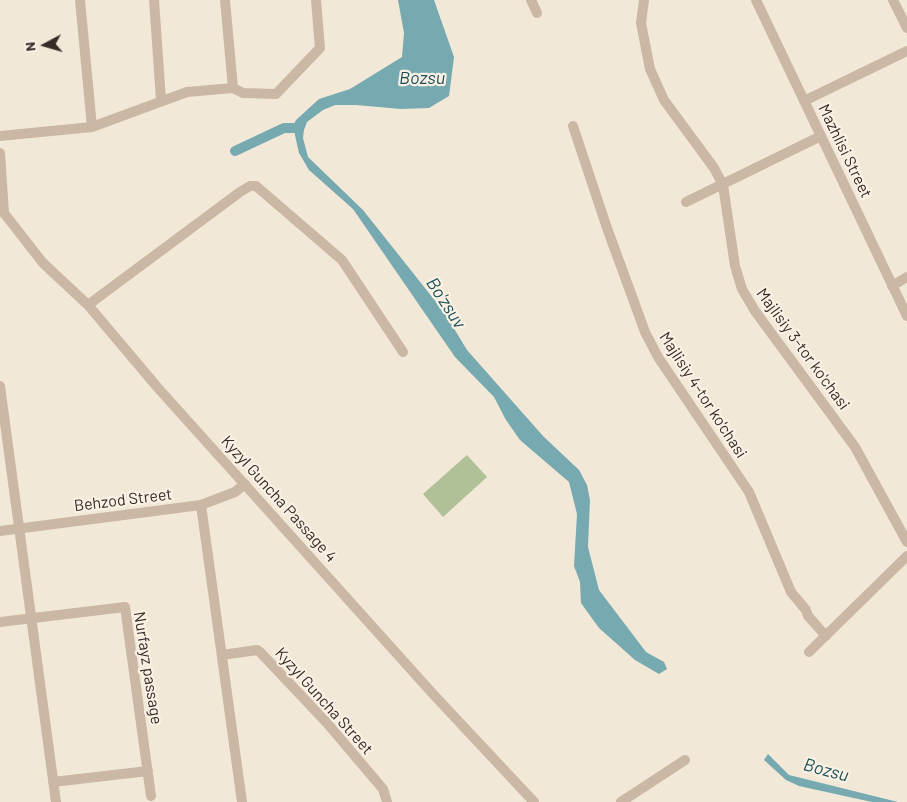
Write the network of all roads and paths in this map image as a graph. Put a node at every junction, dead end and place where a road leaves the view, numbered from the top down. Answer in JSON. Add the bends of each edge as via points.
{"nodes":[{"id":1,"x":80,"y":0,"type":"edge"},
{"id":2,"x":154,"y":0,"type":"edge"},
{"id":3,"x":225,"y":0,"type":"edge"},
{"id":4,"x":316,"y":0,"type":"edge"},
{"id":5,"x":530,"y":0,"type":"edge"},
{"id":6,"x":644,"y":0,"type":"edge"},
{"id":7,"x":756,"y":0,"type":"edge"},
{"id":8,"x":893,"y":0,"type":"edge"},
{"id":9,"x":537,"y":13,"type":"dead end"},
{"id":10,"x":907,"y":28,"type":"edge"},
{"id":11,"x":907,"y":51,"type":"edge"},
{"id":12,"x":233,"y":88,"type":"junction"},
{"id":13,"x":161,"y":100,"type":"junction"},
{"id":14,"x":804,"y":101,"type":"junction"},
{"id":15,"x":573,"y":126,"type":"dead end"},
{"id":16,"x":92,"y":128,"type":"junction"},
{"id":17,"x":0,"y":136,"type":"edge"},
{"id":18,"x":821,"y":136,"type":"junction"},
{"id":19,"x":0,"y":153,"type":"edge"},
{"id":20,"x":722,"y":185,"type":"junction"},
{"id":21,"x":686,"y":202,"type":"dead end"},
{"id":22,"x":2,"y":215,"type":"edge"},
{"id":23,"x":907,"y":277,"type":"edge"},
{"id":24,"x":892,"y":286,"type":"junction"},
{"id":25,"x":88,"y":305,"type":"junction"},
{"id":26,"x":907,"y":316,"type":"edge"},
{"id":27,"x":404,"y":352,"type":"dead end"},
{"id":28,"x":0,"y":386,"type":"edge"},
{"id":29,"x":2,"y":415,"type":"edge"},
{"id":30,"x":245,"y":484,"type":"junction"},
{"id":31,"x":201,"y":506,"type":"junction"},
{"id":32,"x":19,"y":529,"type":"junction"},
{"id":33,"x":0,"y":531,"type":"edge"},
{"id":34,"x":907,"y":542,"type":"edge"},
{"id":35,"x":907,"y":556,"type":"edge"},
{"id":36,"x":31,"y":618,"type":"junction"},
{"id":37,"x":0,"y":622,"type":"edge"},
{"id":38,"x":826,"y":636,"type":"junction"},
{"id":39,"x":809,"y":652,"type":"dead end"},
{"id":40,"x":222,"y":655,"type":"junction"},
{"id":41,"x":685,"y":760,"type":"dead end"},
{"id":42,"x":148,"y":771,"type":"junction"},
{"id":43,"x":54,"y":782,"type":"junction"},
{"id":44,"x":151,"y":796,"type":"dead end"},
{"id":45,"x":56,"y":802,"type":"edge"},
{"id":46,"x":242,"y":802,"type":"edge"},
{"id":47,"x":387,"y":802,"type":"edge"},
{"id":48,"x":534,"y":802,"type":"edge"},
{"id":49,"x":621,"y":802,"type":"edge"}],
"edges":[{"from":1,"to":16,"type":"street"},
{"from":2,"to":13,"type":"street"},
{"from":3,"to":12,"type":"street"},
{"from":4,"to":12,"type":"street","via":[[320,48],[276,94],[244,93]]},
{"from":5,"to":9,"type":"street"},
{"from":6,"to":20,"type":"street","name":"Majlisiy 3-tor ko'chasi","via":[[642,34],[657,87],[672,113],[714,168]]},
{"from":7,"to":14,"type":"street","name":"Mazhlisi Street"},
{"from":8,"to":10,"type":"street"},
{"from":11,"to":14,"type":"street"},
{"from":12,"to":13,"type":"street","via":[[187,92]]},
{"from":13,"to":16,"type":"street"},
{"from":14,"to":18,"type":"street","name":"Mazhlisi Street"},
{"from":15,"to":38,"type":"street","name":"Majlisiy 4-tor ko'chasi","via":[[645,332],[658,357],[749,492],[791,592]]},
{"from":16,"to":17,"type":"street"},
{"from":18,"to":20,"type":"street"},
{"from":18,"to":24,"type":"street","name":"Mazhlisi Street"},
{"from":19,"to":22,"type":"street"},
{"from":20,"to":21,"type":"street"},
{"from":20,"to":34,"type":"street","name":"Majlisiy 3-tor ko'chasi","via":[[735,266],[742,289],[855,447]]},
{"from":22,"to":25,"type":"street","name":"Kyzyl Guncha Passage 4","via":[[43,263]]},
{"from":23,"to":24,"type":"street"},
{"from":24,"to":26,"type":"street","name":"Mazhlisi Street"},
{"from":25,"to":27,"type":"street","via":[[240,192],[256,186],[342,260]]},
{"from":25,"to":30,"type":"street","name":"Kyzyl Guncha Passage 4"},
{"from":28,"to":29,"type":"street"},
{"from":29,"to":32,"type":"street"},
{"from":30,"to":31,"type":"street","name":"Behzod Street","via":[[235,492]]},
{"from":30,"to":48,"type":"street","name":"Kyzyl Guncha Passage 4"},
{"from":31,"to":32,"type":"street","name":"Behzod Street"},
{"from":31,"to":40,"type":"street"},
{"from":32,"to":33,"type":"street","name":"Behzod Street"},
{"from":32,"to":36,"type":"street"},
{"from":35,"to":38,"type":"street"},
{"from":36,"to":37,"type":"street","name":"Nurfayz passage"},
{"from":36,"to":42,"type":"street","name":"Nurfayz passage","via":[[125,607]]},
{"from":36,"to":43,"type":"street"},
{"from":38,"to":39,"type":"street"},
{"from":40,"to":46,"type":"street"},
{"from":40,"to":47,"type":"street","name":"Kyzyl Guncha Street","via":[[260,652],[383,789]]},
{"from":41,"to":49,"type":"street"},
{"from":42,"to":43,"type":"street"},
{"from":42,"to":44,"type":"street","name":"Nurfayz passage"},
{"from":43,"to":45,"type":"street"}]}
